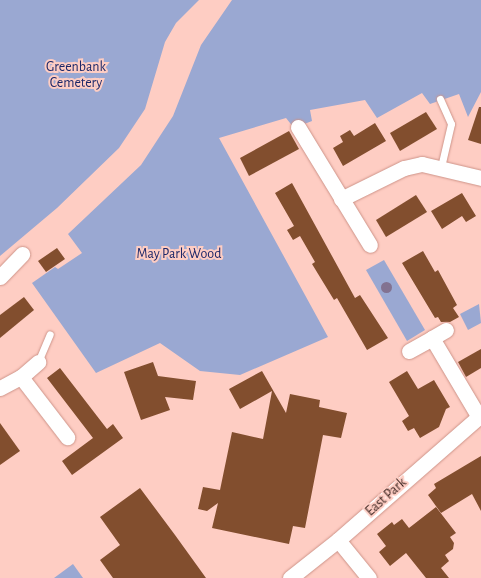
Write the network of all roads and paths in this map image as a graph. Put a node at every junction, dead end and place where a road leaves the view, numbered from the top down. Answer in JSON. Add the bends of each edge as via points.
{"nodes":[{"id":1,"x":440,"y":99,"type":"dead end"},
{"id":2,"x":298,"y":126,"type":"dead end"},
{"id":3,"x":441,"y":167,"type":"junction"},
{"id":4,"x":481,"y":178,"type":"edge"},
{"id":5,"x":341,"y":199,"type":"junction"},
{"id":6,"x":370,"y":245,"type":"dead end"},
{"id":7,"x":22,"y":254,"type":"dead end"},
{"id":8,"x":0,"y":277,"type":"edge"},
{"id":9,"x":446,"y":330,"type":"dead end"},
{"id":10,"x":50,"y":334,"type":"dead end"},
{"id":11,"x":432,"y":338,"type":"junction"},
{"id":12,"x":409,"y":351,"type":"dead end"},
{"id":13,"x":38,"y":362,"type":"joint"},
{"id":14,"x":20,"y":377,"type":"junction"},
{"id":15,"x":0,"y":388,"type":"edge"},
{"id":16,"x":480,"y":416,"type":"edge"},
{"id":17,"x":67,"y":438,"type":"dead end"},
{"id":18,"x":338,"y":540,"type":"junction"},
{"id":19,"x":290,"y":578,"type":"edge"},
{"id":20,"x":369,"y":578,"type":"edge"}],
"edges":[{"from":1,"to":3,"type":"lane","via":[[451,124]]},
{"from":2,"to":5,"type":"street"},
{"from":3,"to":4,"type":"street"},
{"from":3,"to":5,"type":"street","via":[[422,164],[404,168]]},
{"from":5,"to":6,"type":"street"},
{"from":7,"to":8,"type":"street"},
{"from":9,"to":11,"type":"street"},
{"from":10,"to":13,"type":"lane"},
{"from":11,"to":12,"type":"street"},
{"from":11,"to":16,"type":"street"},
{"from":13,"to":14,"type":"street"},
{"from":14,"to":15,"type":"street"},
{"from":14,"to":17,"type":"street"},
{"from":16,"to":18,"type":"street","name":"East Park"},
{"from":18,"to":19,"type":"street","name":"East Park"},
{"from":18,"to":20,"type":"street"}]}
